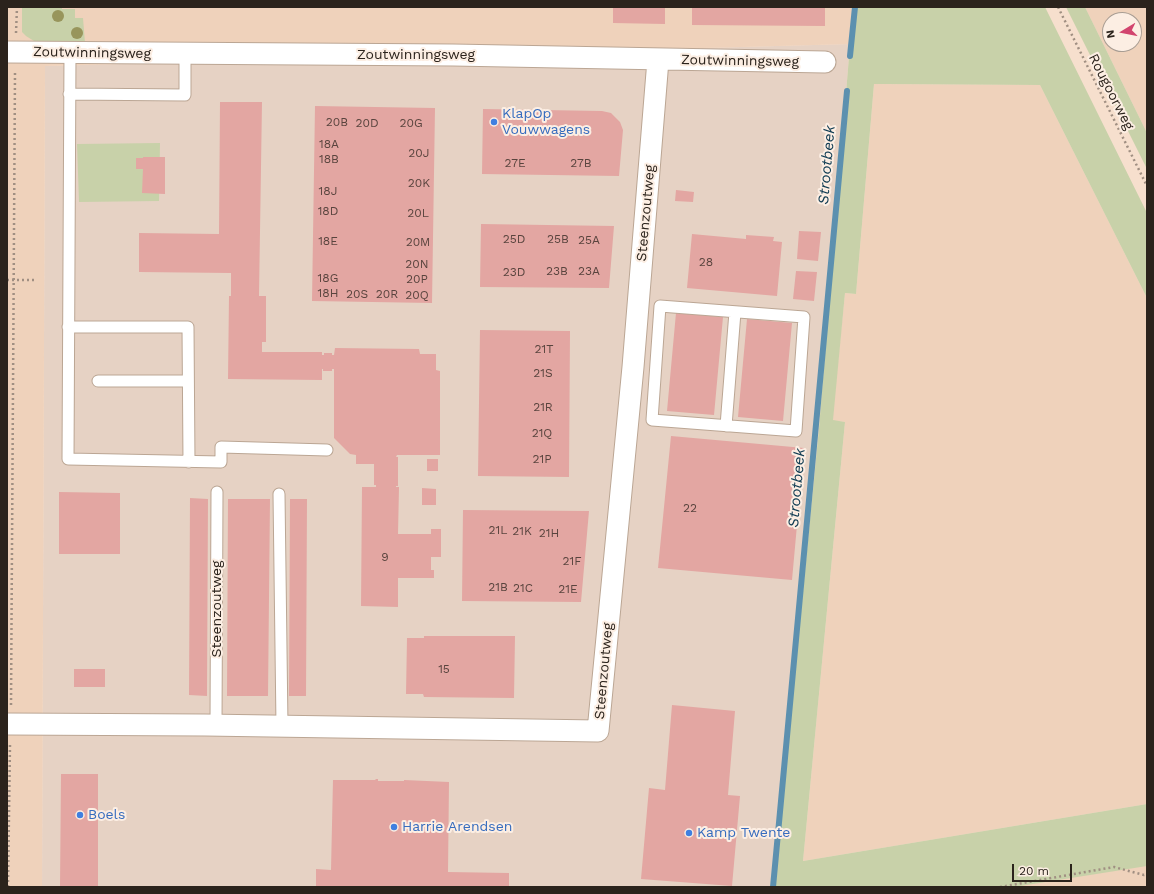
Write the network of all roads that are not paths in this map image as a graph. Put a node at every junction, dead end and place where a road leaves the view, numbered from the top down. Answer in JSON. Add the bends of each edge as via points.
{"nodes":[{"id":1,"x":11,"y":52,"type":"edge"},
{"id":2,"x":70,"y":53,"type":"junction"},
{"id":3,"x":186,"y":54,"type":"junction"},
{"id":4,"x":658,"y":60,"type":"junction"},
{"id":5,"x":825,"y":62,"type":"dead end"},
{"id":6,"x":69,"y":94,"type":"junction"},
{"id":7,"x":735,"y":312,"type":"junction"},
{"id":8,"x":68,"y":327,"type":"junction"},
{"id":9,"x":644,"y":368,"type":"junction"},
{"id":10,"x":98,"y":381,"type":"dead end"},
{"id":11,"x":188,"y":381,"type":"junction"},
{"id":12,"x":726,"y":426,"type":"junction"},
{"id":13,"x":327,"y":450,"type":"dead end"},
{"id":14,"x":188,"y":462,"type":"junction"},
{"id":15,"x":217,"y":492,"type":"dead end"},
{"id":16,"x":279,"y":494,"type":"dead end"},
{"id":17,"x":9,"y":724,"type":"edge"},
{"id":18,"x":216,"y":725,"type":"junction"},
{"id":19,"x":282,"y":726,"type":"junction"}],
"edges":[{"from":1,"to":2,"type":"street","name":"Zoutwinningsweg"},
{"from":2,"to":3,"type":"street","name":"Zoutwinningsweg"},
{"from":2,"to":6,"type":"lane"},
{"from":3,"to":4,"type":"street","name":"Zoutwinningsweg","via":[[453,55]]},
{"from":3,"to":6,"type":"lane","via":[[184,94]]},
{"from":4,"to":5,"type":"street","name":"Zoutwinningsweg"},
{"from":4,"to":9,"type":"street","name":"Steenzoutweg"},
{"from":6,"to":8,"type":"lane"},
{"from":7,"to":9,"type":"lane","name":"Steenzoutweg","via":[[660,306]]},
{"from":7,"to":12,"type":"lane"},
{"from":7,"to":12,"type":"lane","name":"Steenzoutweg","via":[[804,317],[796,431]]},
{"from":8,"to":11,"type":"lane","via":[[188,327]]},
{"from":8,"to":14,"type":"lane","via":[[68,459]]},
{"from":9,"to":12,"type":"lane","name":"Steenzoutweg","via":[[652,420]]},
{"from":9,"to":19,"type":"street","name":"Steenzoutweg","via":[[598,731]]},
{"from":10,"to":11,"type":"lane"},
{"from":11,"to":14,"type":"lane"},
{"from":13,"to":14,"type":"lane","via":[[221,447],[221,462]]},
{"from":15,"to":18,"type":"lane","name":"Steenzoutweg"},
{"from":16,"to":19,"type":"lane"},
{"from":17,"to":18,"type":"street","name":"Steenzoutweg"},
{"from":18,"to":19,"type":"street","name":"Steenzoutweg"}]}
